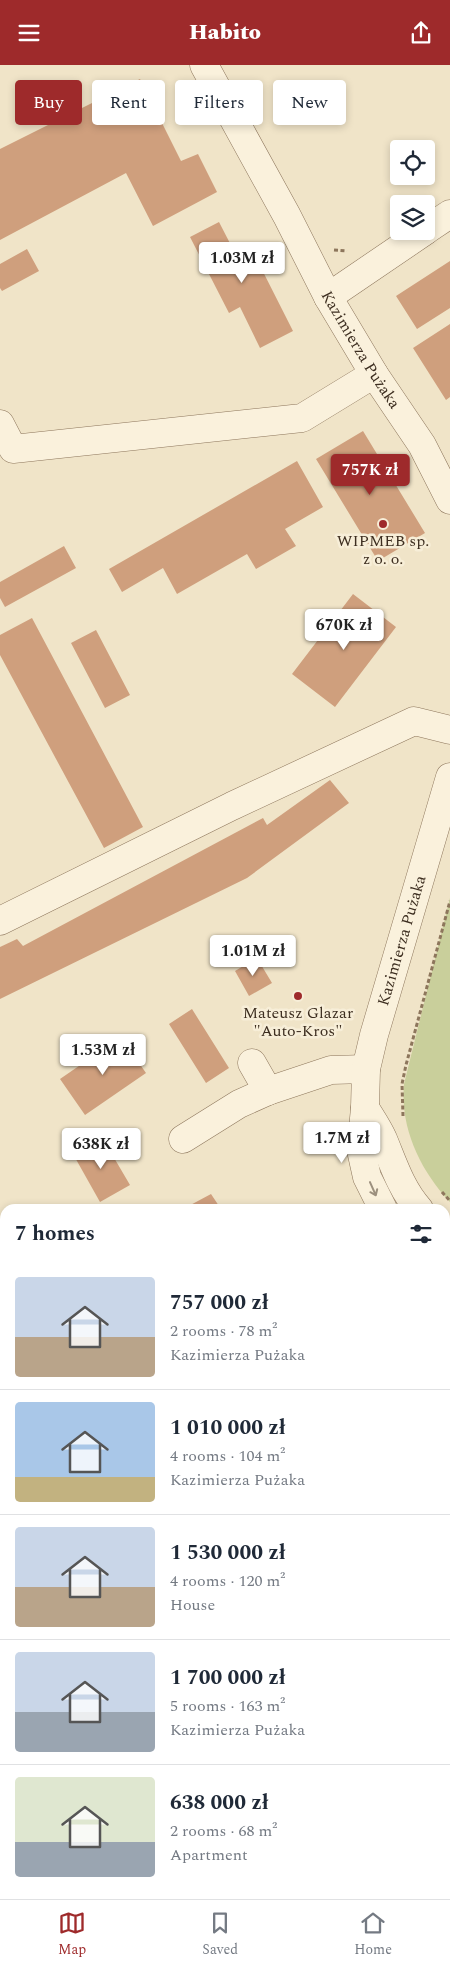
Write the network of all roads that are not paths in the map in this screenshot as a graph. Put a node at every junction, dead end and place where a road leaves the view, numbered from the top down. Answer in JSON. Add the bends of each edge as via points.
{"nodes":[{"id":1,"x":204,"y":65,"type":"edge"},
{"id":2,"x":450,"y":215,"type":"edge"},
{"id":3,"x":435,"y":225,"type":"edge"},
{"id":4,"x":413,"y":240,"type":"edge"},
{"id":5,"x":328,"y":297,"type":"junction"},
{"id":6,"x":374,"y":374,"type":"junction"},
{"id":7,"x":0,"y":424,"type":"edge"},
{"id":8,"x":450,"y":499,"type":"edge"},
{"id":9,"x":450,"y":730,"type":"edge"},
{"id":10,"x":450,"y":777,"type":"edge"},
{"id":11,"x":0,"y":921,"type":"edge"},
{"id":12,"x":252,"y":1063,"type":"dead end"},
{"id":13,"x":366,"y":1069,"type":"junction"},
{"id":14,"x":268,"y":1091,"type":"junction"},
{"id":15,"x":365,"y":1108,"type":"junction"},
{"id":16,"x":183,"y":1139,"type":"dead end"},
{"id":17,"x":380,"y":1204,"type":"edge"},
{"id":18,"x":413,"y":1204,"type":"edge"}],
"edges":[{"from":1,"to":5,"type":"street","name":"Kazimierza Pużaka"},
{"from":2,"to":3,"type":"street"},
{"from":4,"to":5,"type":"street"},
{"from":5,"to":6,"type":"street","name":"Kazimierza Pużaka"},
{"from":6,"to":7,"type":"street","via":[[302,418],[13,449]]},
{"from":6,"to":8,"type":"street","name":"Kazimierza Pużaka","via":[[422,445]]},
{"from":9,"to":11,"type":"street","via":[[414,721]]},
{"from":10,"to":13,"type":"street","name":"Kazimierza Pużaka"},
{"from":12,"to":14,"type":"street"},
{"from":13,"to":14,"type":"street","via":[[331,1070]]},
{"from":13,"to":15,"type":"street","name":"Kazimierza Pużaka"},
{"from":14,"to":16,"type":"street","via":[[239,1104]]},
{"from":15,"to":17,"type":"street","name":"Kazimierza Pużaka","one_way":true,"via":[[361,1150],[367,1177]]},
{"from":15,"to":18,"type":"street"}]}
